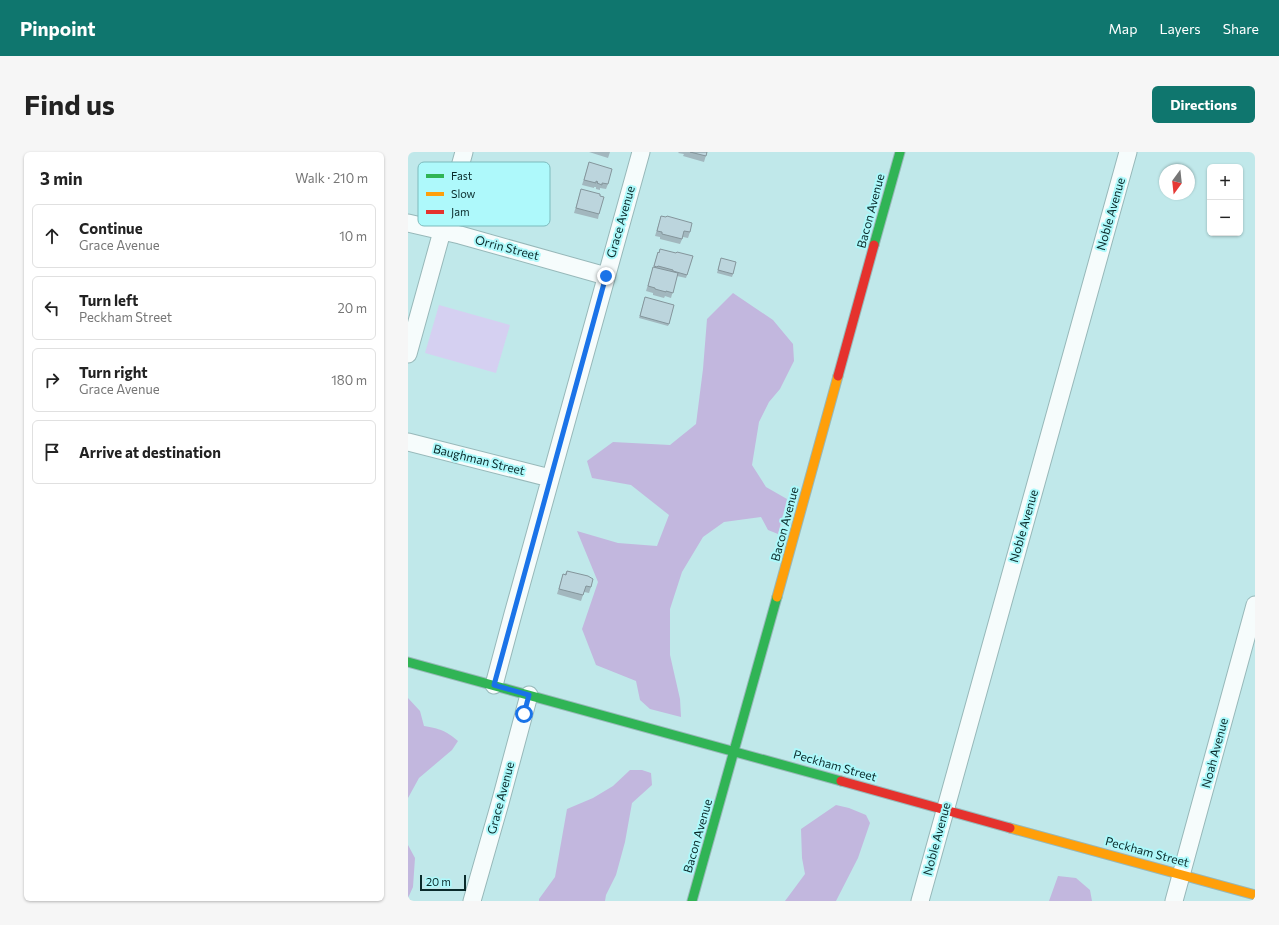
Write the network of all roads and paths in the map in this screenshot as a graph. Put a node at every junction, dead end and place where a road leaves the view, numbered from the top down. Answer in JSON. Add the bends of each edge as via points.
{"nodes":[{"id":1,"x":464,"y":152,"type":"edge"},
{"id":2,"x":641,"y":152,"type":"edge"},
{"id":3,"x":900,"y":152,"type":"edge"},
{"id":4,"x":1128,"y":152,"type":"edge"},
{"id":5,"x":461,"y":162,"type":"edge"},
{"id":6,"x":408,"y":223,"type":"edge"},
{"id":7,"x":418,"y":225,"type":"edge"},
{"id":8,"x":421,"y":226,"type":"edge"},
{"id":9,"x":443,"y":226,"type":"edge"},
{"id":10,"x":442,"y":231,"type":"junction"},
{"id":11,"x":606,"y":276,"type":"junction"},
{"id":12,"x":408,"y":354,"type":"edge"},
{"id":13,"x":408,"y":442,"type":"edge"},
{"id":14,"x":550,"y":478,"type":"junction"},
{"id":15,"x":1255,"y":605,"type":"edge"},
{"id":16,"x":408,"y":662,"type":"edge"},
{"id":17,"x":494,"y":685,"type":"junction"},
{"id":18,"x":529,"y":695,"type":"junction"},
{"id":19,"x":734,"y":751,"type":"junction"},
{"id":20,"x":945,"y":810,"type":"junction"},
{"id":21,"x":1181,"y":874,"type":"junction"},
{"id":22,"x":1255,"y":895,"type":"edge"},
{"id":23,"x":472,"y":901,"type":"edge"},
{"id":24,"x":692,"y":901,"type":"edge"},
{"id":25,"x":920,"y":901,"type":"edge"},
{"id":26,"x":1174,"y":901,"type":"edge"}],
"edges":[{"from":1,"to":5,"type":"street"},
{"from":2,"to":11,"type":"street","name":"Grace Avenue"},
{"from":3,"to":19,"type":"street","name":"Bacon Avenue"},
{"from":4,"to":20,"type":"street","name":"Noble Avenue"},
{"from":6,"to":7,"type":"street","name":"Orrin Street"},
{"from":8,"to":10,"type":"street","name":"Orrin Street"},
{"from":9,"to":10,"type":"street"},
{"from":10,"to":11,"type":"street","name":"Orrin Street"},
{"from":10,"to":12,"type":"street"},
{"from":11,"to":14,"type":"street","name":"Grace Avenue"},
{"from":13,"to":14,"type":"street","name":"Baughman Street"},
{"from":14,"to":17,"type":"street","name":"Grace Avenue"},
{"from":15,"to":21,"type":"street","name":"Noah Avenue"},
{"from":16,"to":17,"type":"street","name":"Peckham Street"},
{"from":17,"to":18,"type":"street","name":"Peckham Street"},
{"from":18,"to":19,"type":"street","name":"Peckham Street"},
{"from":18,"to":23,"type":"street","name":"Grace Avenue"},
{"from":19,"to":20,"type":"street","name":"Peckham Street"},
{"from":19,"to":24,"type":"street","name":"Bacon Avenue"},
{"from":20,"to":21,"type":"street","name":"Peckham Street"},
{"from":20,"to":25,"type":"street","name":"Noble Avenue"},
{"from":21,"to":22,"type":"street","name":"Peckham Street"},
{"from":21,"to":26,"type":"street","name":"Noah Avenue"}]}
